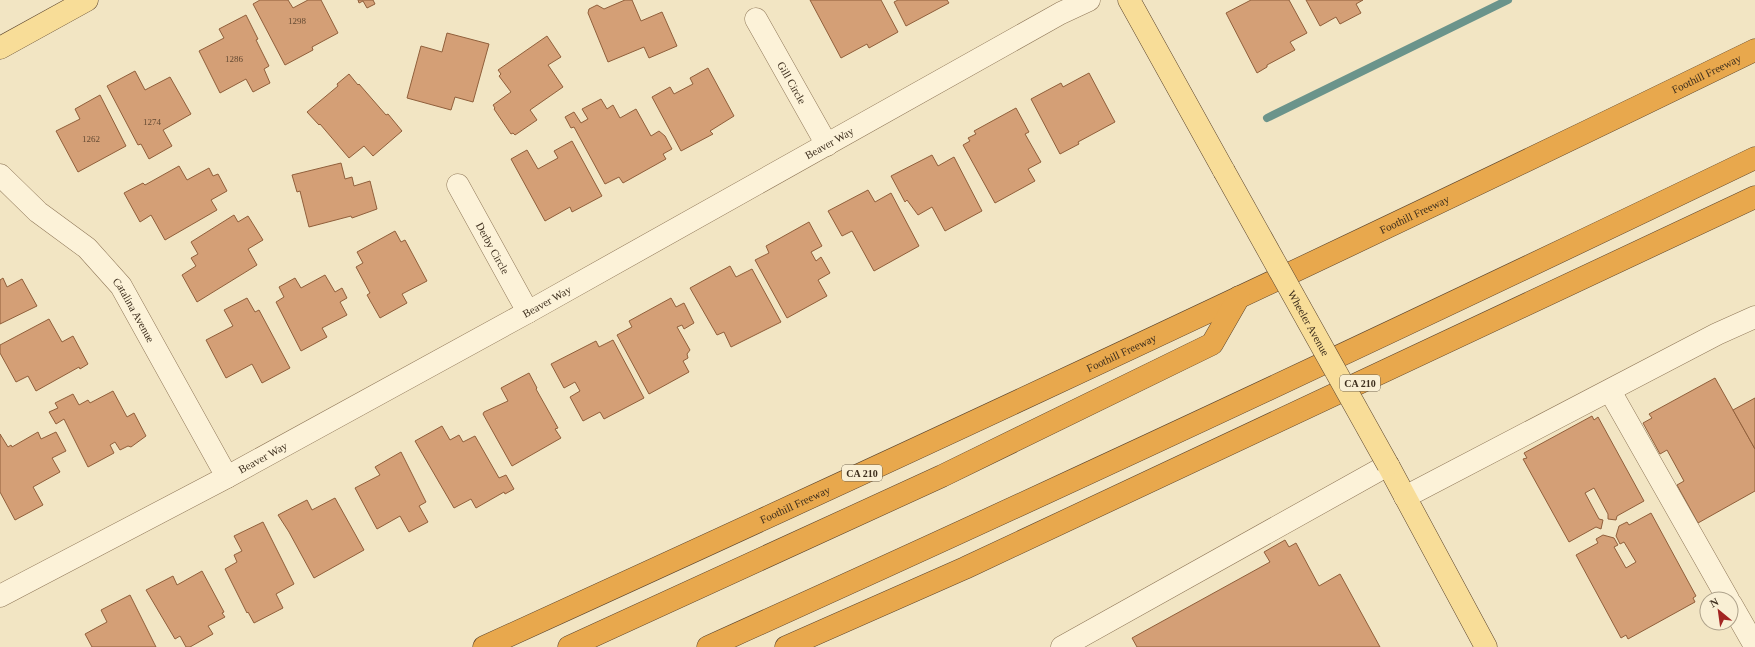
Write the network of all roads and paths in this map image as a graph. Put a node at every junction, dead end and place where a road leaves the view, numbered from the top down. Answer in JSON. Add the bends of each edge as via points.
{"nodes":[{"id":1,"x":87,"y":0,"type":"edge"},
{"id":2,"x":1089,"y":0,"type":"edge"},
{"id":3,"x":1129,"y":0,"type":"edge"},
{"id":4,"x":756,"y":19,"type":"dead end"},
{"id":5,"x":0,"y":48,"type":"edge"},
{"id":6,"x":1755,"y":50,"type":"edge"},
{"id":7,"x":827,"y":145,"type":"junction"},
{"id":8,"x":1755,"y":158,"type":"edge"},
{"id":9,"x":0,"y":175,"type":"edge"},
{"id":10,"x":458,"y":185,"type":"dead end"},
{"id":11,"x":1755,"y":196,"type":"edge"},
{"id":12,"x":1239,"y":297,"type":"junction"},
{"id":13,"x":528,"y":312,"type":"junction"},
{"id":14,"x":1755,"y":317,"type":"edge"},
{"id":15,"x":1610,"y":392,"type":"junction"},
{"id":16,"x":1388,"y":465,"type":"junction"},
{"id":17,"x":227,"y":477,"type":"junction"},
{"id":18,"x":1405,"y":497,"type":"junction"},
{"id":19,"x":965,"y":568,"type":"junction"},
{"id":20,"x":1723,"y":591,"type":"edge"},
{"id":21,"x":0,"y":596,"type":"edge"},
{"id":22,"x":1739,"y":618,"type":"edge"},
{"id":23,"x":1755,"y":646,"type":"edge"},
{"id":24,"x":484,"y":647,"type":"edge"},
{"id":25,"x":569,"y":647,"type":"edge"},
{"id":26,"x":708,"y":647,"type":"edge"},
{"id":27,"x":786,"y":647,"type":"edge"},
{"id":28,"x":814,"y":647,"type":"edge"},
{"id":29,"x":1062,"y":647,"type":"edge"},
{"id":30,"x":1486,"y":647,"type":"edge"}],
"edges":[{"from":1,"to":5,"type":"main road"},
{"from":2,"to":7,"type":"street","name":"Beaver Way","via":[[1061,13]]},
{"from":3,"to":16,"type":"main road","name":"Wheeler Avenue","bridge":true},
{"from":4,"to":7,"type":"street","name":"Gill Circle"},
{"from":6,"to":12,"type":"highway","name":"Foothill Freeway","number":"CA 210"},
{"from":7,"to":13,"type":"street","name":"Beaver Way"},
{"from":8,"to":26,"type":"highway","via":[[1265,391]]},
{"from":9,"to":17,"type":"street","name":"Catalina Avenue","via":[[38,212],[87,248],[121,286]]},
{"from":10,"to":13,"type":"street","name":"Derby Circle"},
{"from":11,"to":19,"type":"highway","number":"CA 210"},
{"from":12,"to":24,"type":"highway","name":"Foothill Freeway","number":"CA 210"},
{"from":12,"to":25,"type":"highway","via":[[1212,344],[942,476]]},
{"from":13,"to":17,"type":"street","name":"Beaver Way"},
{"from":14,"to":15,"type":"street","via":[[1717,334]]},
{"from":15,"to":18,"type":"street"},
{"from":15,"to":20,"type":"street"},
{"from":16,"to":18,"type":"main road","name":"Wheeler Avenue"},
{"from":16,"to":29,"type":"street"},
{"from":17,"to":21,"type":"street","name":"Beaver Way"},
{"from":18,"to":30,"type":"main road","name":"Wheeler Avenue"},
{"from":19,"to":27,"type":"highway","number":"CA 210"},
{"from":19,"to":28,"type":"highway"},
{"from":22,"to":23,"type":"street"}]}
